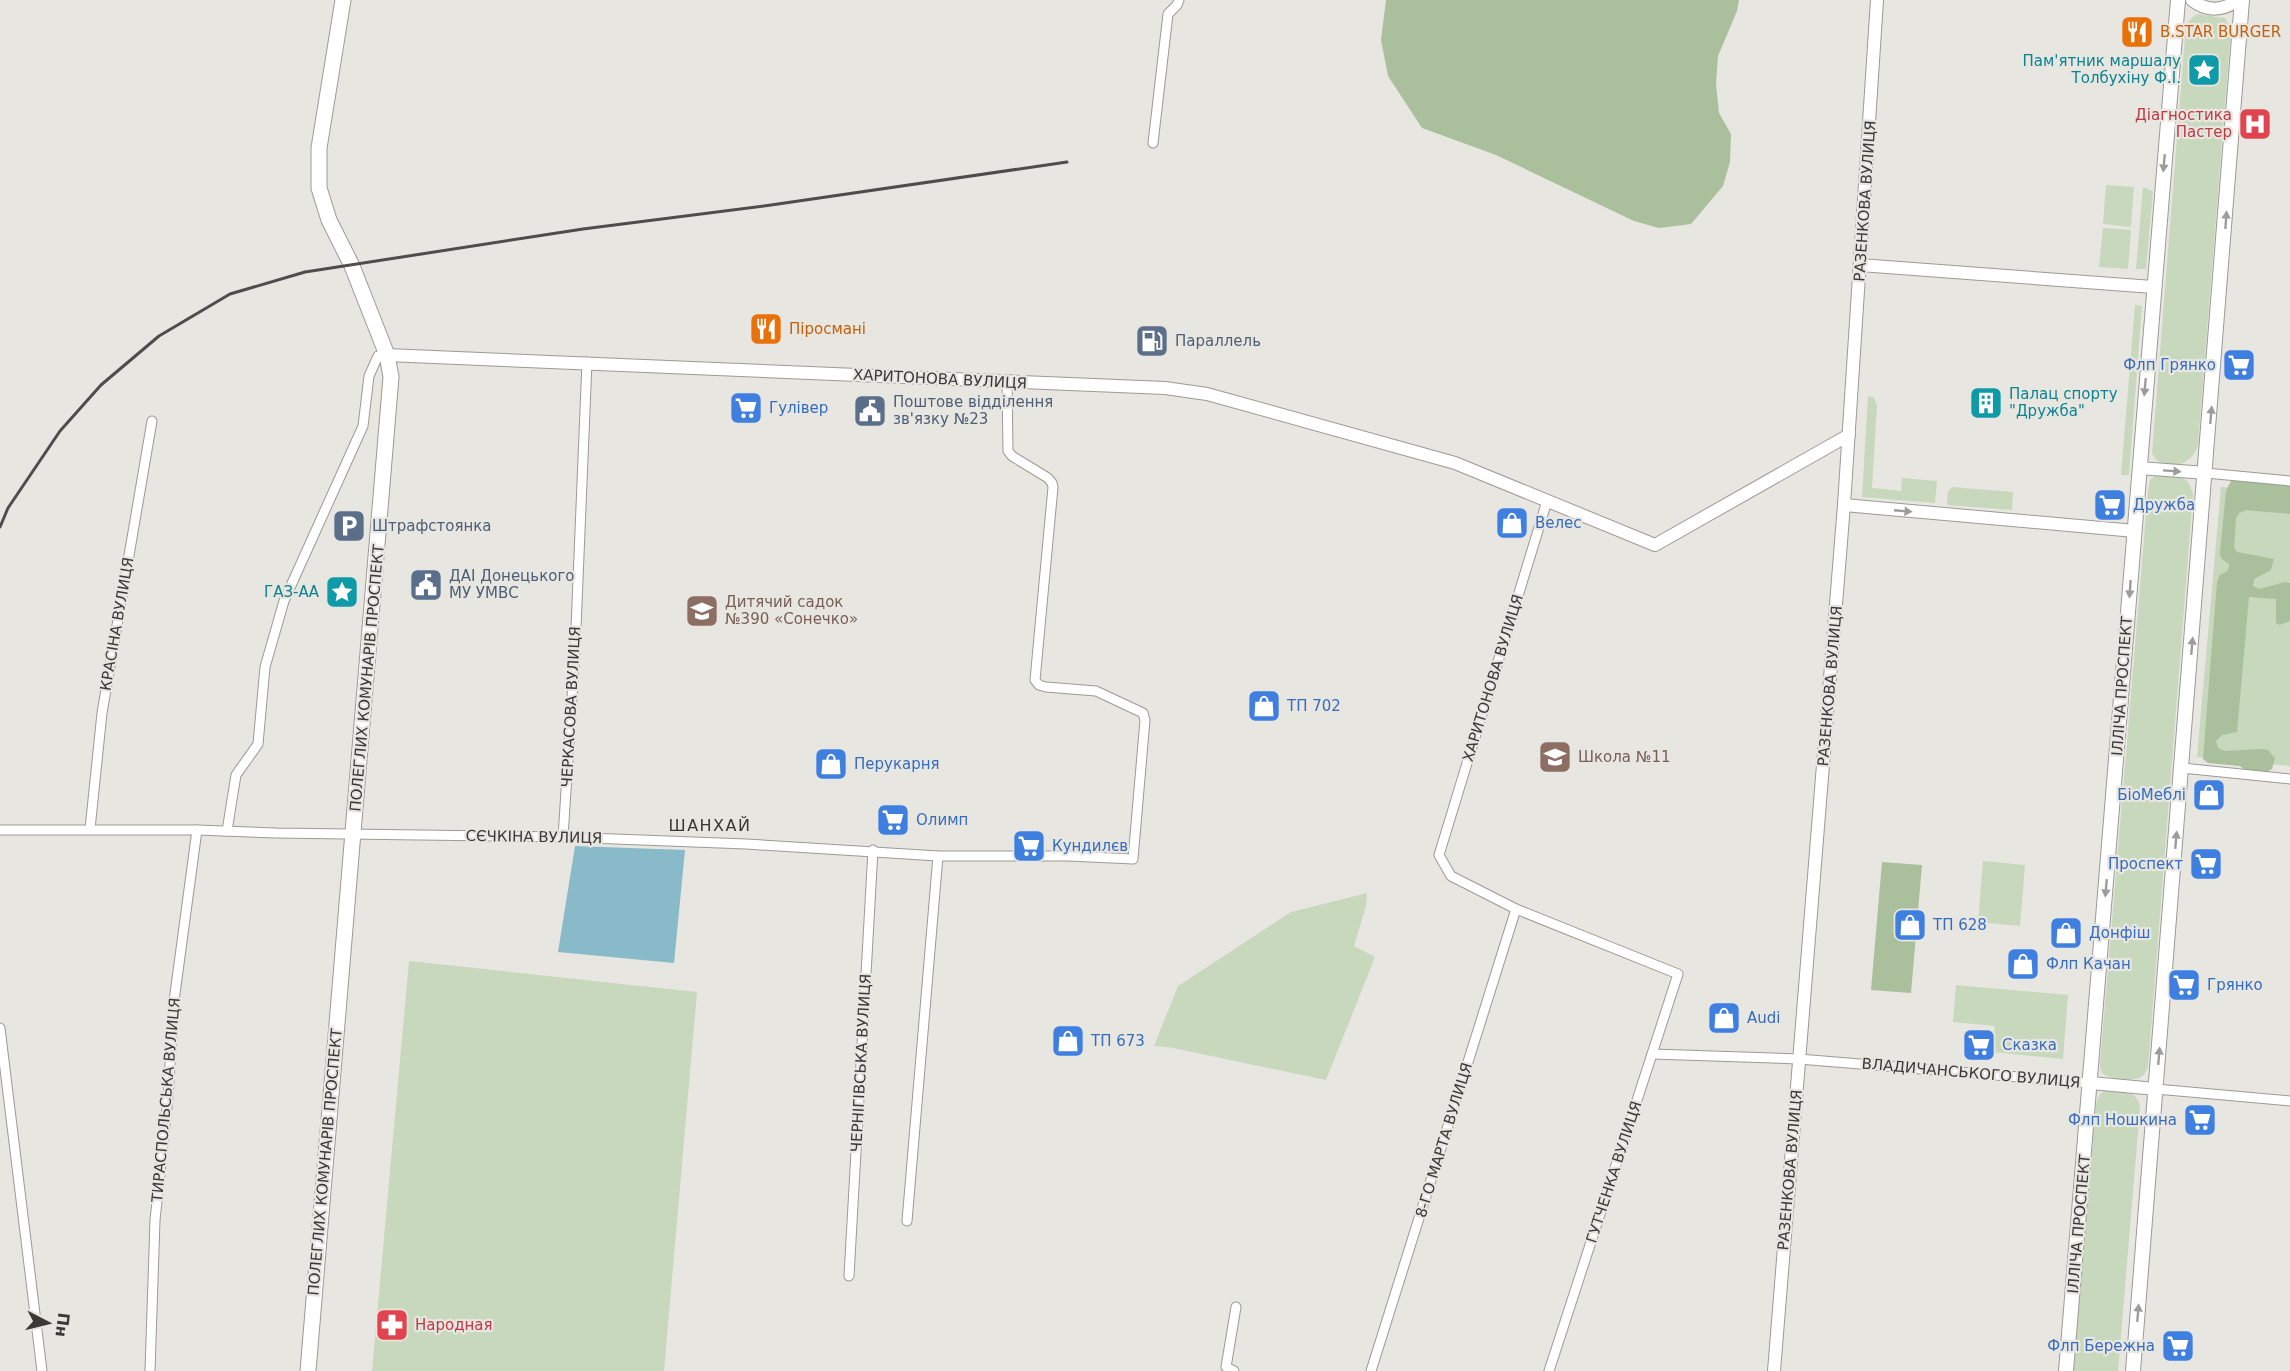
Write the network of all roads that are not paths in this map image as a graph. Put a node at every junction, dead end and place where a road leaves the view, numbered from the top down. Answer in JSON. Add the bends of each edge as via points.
{"nodes":[{"id":1,"x":343,"y":0,"type":"edge"},
{"id":2,"x":1179,"y":0,"type":"edge"},
{"id":3,"x":1877,"y":0,"type":"edge"},
{"id":4,"x":2178,"y":0,"type":"edge"},
{"id":5,"x":2192,"y":0,"type":"edge"},
{"id":6,"x":2240,"y":0,"type":"edge"},
{"id":7,"x":1153,"y":143,"type":"dead end"},
{"id":8,"x":1860,"y":265,"type":"junction"},
{"id":9,"x":2153,"y":287,"type":"junction"},
{"id":10,"x":387,"y":355,"type":"junction"},
{"id":11,"x":586,"y":362,"type":"junction"},
{"id":12,"x":1007,"y":382,"type":"junction"},
{"id":13,"x":152,"y":421,"type":"dead end"},
{"id":14,"x":1849,"y":435,"type":"junction"},
{"id":15,"x":2139,"y":468,"type":"junction"},
{"id":16,"x":2206,"y":473,"type":"junction"},
{"id":17,"x":2290,"y":481,"type":"edge"},
{"id":18,"x":1547,"y":501,"type":"junction"},
{"id":19,"x":1844,"y":506,"type":"junction"},
{"id":20,"x":2134,"y":531,"type":"junction"},
{"id":21,"x":2182,"y":768,"type":"junction"},
{"id":22,"x":2290,"y":778,"type":"edge"},
{"id":23,"x":90,"y":829,"type":"junction"},
{"id":24,"x":0,"y":830,"type":"edge"},
{"id":25,"x":196,"y":830,"type":"junction"},
{"id":26,"x":227,"y":831,"type":"junction"},
{"id":27,"x":354,"y":833,"type":"junction"},
{"id":28,"x":563,"y":837,"type":"junction"},
{"id":29,"x":873,"y":850,"type":"junction"},
{"id":30,"x":938,"y":856,"type":"junction"},
{"id":31,"x":1516,"y":909,"type":"junction"},
{"id":32,"x":0,"y":1028,"type":"edge"},
{"id":33,"x":1652,"y":1054,"type":"junction"},
{"id":34,"x":1799,"y":1059,"type":"junction"},
{"id":35,"x":2091,"y":1083,"type":"junction"},
{"id":36,"x":2156,"y":1089,"type":"junction"},
{"id":37,"x":2290,"y":1101,"type":"edge"},
{"id":38,"x":907,"y":1221,"type":"dead end"},
{"id":39,"x":849,"y":1276,"type":"dead end"},
{"id":40,"x":1236,"y":1307,"type":"dead end"},
{"id":41,"x":42,"y":1371,"type":"edge"},
{"id":42,"x":150,"y":1371,"type":"edge"},
{"id":43,"x":308,"y":1371,"type":"edge"},
{"id":44,"x":1234,"y":1371,"type":"edge"},
{"id":45,"x":1371,"y":1371,"type":"edge"},
{"id":46,"x":1549,"y":1371,"type":"edge"},
{"id":47,"x":1774,"y":1371,"type":"edge"},
{"id":48,"x":2066,"y":1371,"type":"edge"},
{"id":49,"x":2133,"y":1371,"type":"edge"}],
"edges":[{"from":1,"to":10,"type":"main road","name":"ПОЛЕГЛИХ КОМУНАРІВ ПРОСПЕКТ","via":[[319,148],[319,188]]},
{"from":2,"to":7,"type":"street","via":[[1168,14]]},
{"from":3,"to":8,"type":"street","name":"РАЗЕНКОВА ВУЛИЦЯ"},
{"from":4,"to":9,"type":"main road","name":"ІЛЛІЧА ПРОСПЕКТ","one_way":true},
{"from":5,"to":6,"type":"street","via":[[2212,10]]},
{"from":16,"to":6,"type":"main road","one_way":true},
{"from":8,"to":9,"type":"street"},
{"from":8,"to":14,"type":"street","name":"РАЗЕНКОВА ВУЛИЦЯ"},
{"from":9,"to":15,"type":"main road","name":"ІЛЛІЧА ПРОСПЕКТ","one_way":true},
{"from":10,"to":11,"type":"street","name":"ХАРИТОНОВА ВУЛИЦЯ"},
{"from":10,"to":26,"type":"street","via":[[378,357],[369,376],[363,426],[284,601],[265,667],[258,744],[236,775]]},
{"from":10,"to":27,"type":"main road","name":"ПОЛЕГЛИХ КОМУНАРІВ ПРОСПЕКТ","via":[[391,377]]},
{"from":11,"to":12,"type":"street","name":"ХАРИТОНОВА ВУЛИЦЯ"},
{"from":11,"to":28,"type":"street","name":"ЧЕРКАСОВА ВУЛИЦЯ"},
{"from":12,"to":18,"type":"street","name":"ХАРИТОНОВА ВУЛИЦЯ","via":[[1165,388],[1207,394],[1455,463]]},
{"from":12,"to":30,"type":"street","name":"СЄЧКІНА ВУЛИЦЯ","via":[[1008,451],[1052,483],[1035,680],[1046,687],[1096,691],[1143,713],[1133,859]]},
{"from":13,"to":23,"type":"street","name":"КРАСІНА ВУЛИЦЯ","via":[[102,713]]},
{"from":14,"to":18,"type":"street","name":"ХАРИТОНОВА ВУЛИЦЯ","via":[[1655,545]]},
{"from":14,"to":19,"type":"street","name":"РАЗЕНКОВА ВУЛИЦЯ"},
{"from":15,"to":16,"type":"street","one_way":true},
{"from":15,"to":20,"type":"main road","name":"ІЛЛІЧА ПРОСПЕКТ"},
{"from":16,"to":17,"type":"street"},
{"from":21,"to":16,"type":"main road","one_way":true},
{"from":18,"to":31,"type":"street","name":"ХАРИТОНОВА ВУЛИЦЯ","via":[[1439,855],[1451,876]]},
{"from":19,"to":20,"type":"street","one_way":true},
{"from":19,"to":34,"type":"street","name":"РАЗЕНКОВА ВУЛИЦЯ"},
{"from":20,"to":35,"type":"main road","name":"ІЛЛІЧА ПРОСПЕКТ","one_way":true},
{"from":21,"to":22,"type":"street"},
{"from":36,"to":21,"type":"main road","one_way":true},
{"from":23,"to":24,"type":"street","name":"СЄЧКІНА ВУЛИЦЯ"},
{"from":23,"to":25,"type":"street","name":"СЄЧКІНА ВУЛИЦЯ"},
{"from":25,"to":26,"type":"street","name":"СЄЧКІНА ВУЛИЦЯ"},
{"from":25,"to":42,"type":"street","name":"ТИРАСПОЛЬСЬКА ВУЛИЦЯ","via":[[174,1001],[155,1220]]},
{"from":26,"to":27,"type":"street","name":"СЄЧКІНА ВУЛИЦЯ"},
{"from":27,"to":28,"type":"street","name":"СЄЧКІНА ВУЛИЦЯ"},
{"from":27,"to":43,"type":"main road","name":"ПОЛЕГЛИХ КОМУНАРІВ ПРОСПЕКТ"},
{"from":28,"to":29,"type":"street","name":"СЄЧКІНА ВУЛИЦЯ"},
{"from":29,"to":30,"type":"street","name":"СЄЧКІНА ВУЛИЦЯ"},
{"from":29,"to":39,"type":"street","name":"ЧЕРНІГІВСЬКА ВУЛИЦЯ"},
{"from":30,"to":38,"type":"street"},
{"from":31,"to":33,"type":"street","name":"ГУТЧЕНКА ВУЛИЦЯ","via":[[1678,974]]},
{"from":31,"to":45,"type":"street","name":"8-ГО МАРТА ВУЛИЦЯ"},
{"from":32,"to":41,"type":"street"},
{"from":33,"to":34,"type":"street","name":"ВЛАДИЧАНСЬКОГО ВУЛИЦЯ"},
{"from":33,"to":46,"type":"street","name":"ГУТЧЕНКА ВУЛИЦЯ"},
{"from":34,"to":35,"type":"street","name":"ВЛАДИЧАНСЬКОГО ВУЛИЦЯ"},
{"from":34,"to":47,"type":"street","name":"РАЗЕНКОВА ВУЛИЦЯ"},
{"from":35,"to":36,"type":"street","name":"ВЛАДИЧАНСЬКОГО ВУЛИЦЯ"},
{"from":35,"to":48,"type":"main road","name":"ІЛЛІЧА ПРОСПЕКТ"},
{"from":36,"to":37,"type":"street","name":"ВЛАДИЧАНСЬКОГО ВУЛИЦЯ"},
{"from":49,"to":36,"type":"main road","one_way":true},
{"from":40,"to":44,"type":"street","via":[[1226,1367]]}]}
